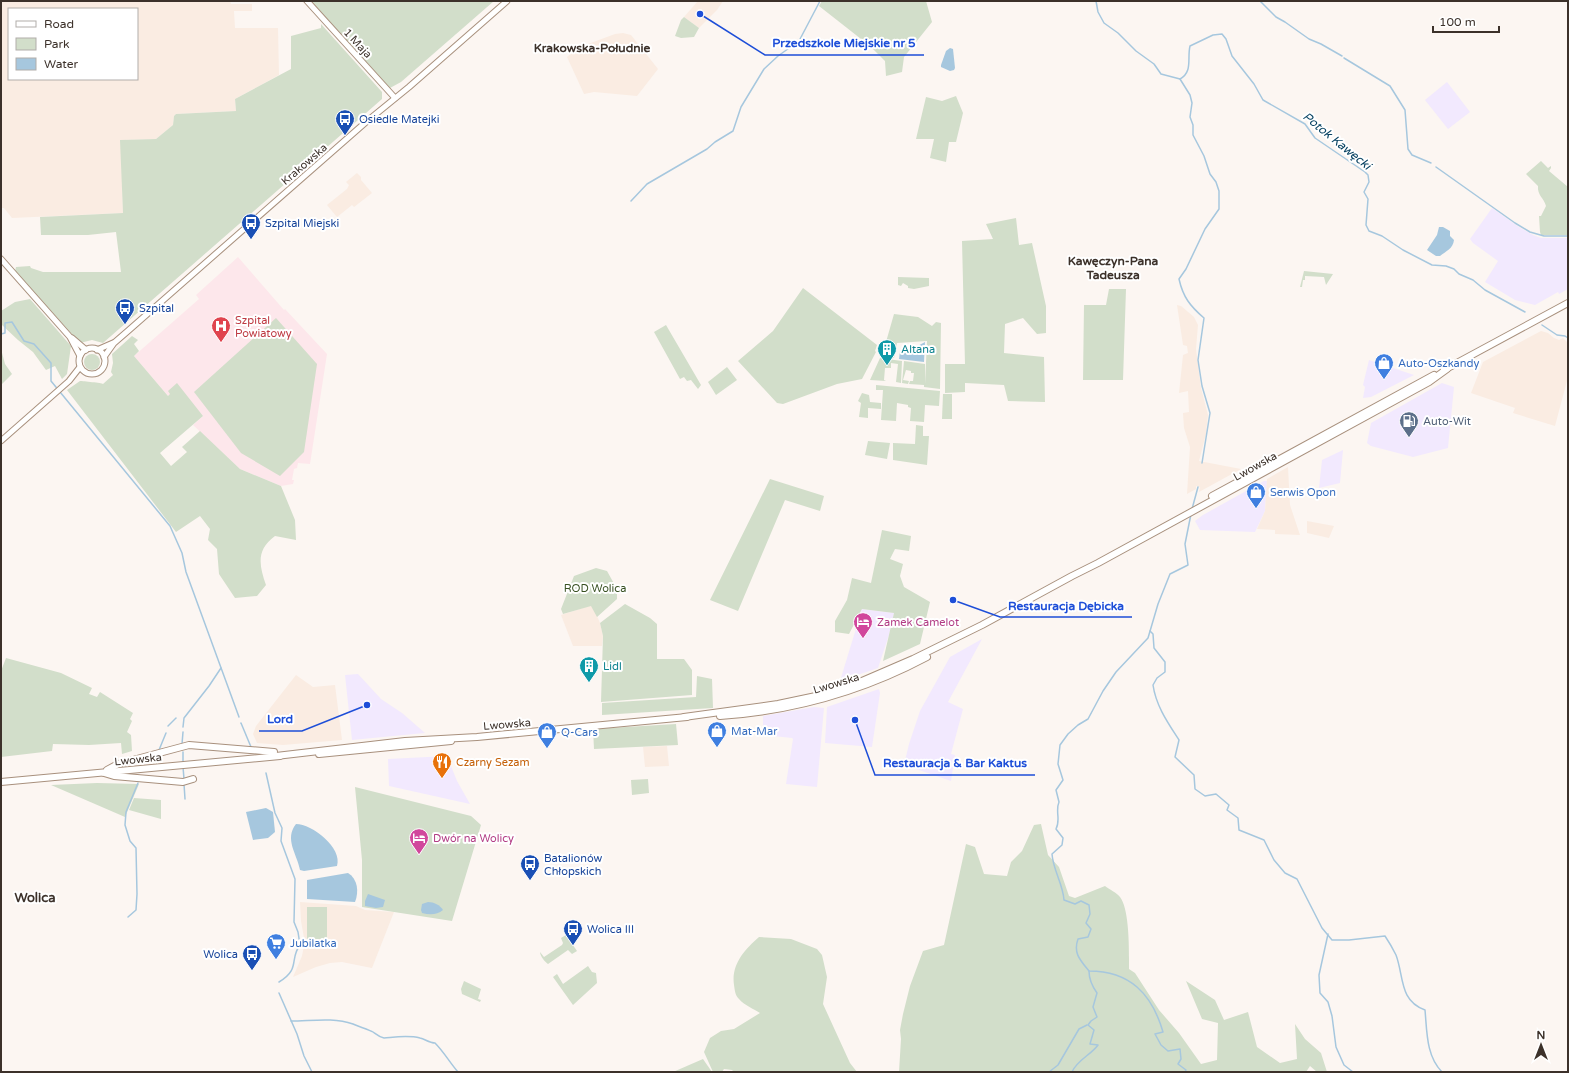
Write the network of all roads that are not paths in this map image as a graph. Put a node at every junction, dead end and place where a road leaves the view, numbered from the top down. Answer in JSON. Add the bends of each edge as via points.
{"nodes":[{"id":1,"x":307,"y":1,"type":"edge"},
{"id":2,"x":507,"y":1,"type":"edge"},
{"id":3,"x":395,"y":98,"type":"junction"},
{"id":4,"x":1,"y":259,"type":"edge"},
{"id":5,"x":1568,"y":303,"type":"edge"},
{"id":6,"x":70,"y":337,"type":"junction"},
{"id":7,"x":114,"y":343,"type":"junction"},
{"id":8,"x":86,"y":350,"type":"junction"},
{"id":9,"x":97,"y":350,"type":"junction"},
{"id":10,"x":80,"y":356,"type":"junction"},
{"id":11,"x":104,"y":357,"type":"junction"},
{"id":12,"x":80,"y":367,"type":"junction"},
{"id":13,"x":86,"y":373,"type":"junction"},
{"id":14,"x":69,"y":381,"type":"junction"},
{"id":15,"x":1,"y":441,"type":"edge"},
{"id":16,"x":477,"y":737,"type":"junction"},
{"id":17,"x":293,"y":753,"type":"junction"},
{"id":18,"x":276,"y":756,"type":"junction"},
{"id":19,"x":102,"y":772,"type":"junction"},
{"id":20,"x":193,"y":779,"type":"dead end"},
{"id":21,"x":1,"y":782,"type":"edge"}],
"edges":[{"from":1,"to":3,"type":"street","name":"1 Maja"},
{"from":2,"to":3,"type":"street","name":"Krakowska"},
{"from":3,"to":7,"type":"street","name":"Krakowska"},
{"from":4,"to":6,"type":"street"},
{"from":5,"to":16,"type":"main road","name":"Lwowska","via":[[1447,369],[1430,382],[1192,509],[949,645],[866,684],[804,703],[758,712]]},
{"from":6,"to":8,"type":"street"},
{"from":6,"to":10,"type":"street"},
{"from":7,"to":9,"type":"street","name":"Krakowska"},
{"from":7,"to":11,"type":"street","name":"Krakowska"},
{"from":8,"to":9,"type":"street"},
{"from":8,"to":10,"type":"street"},
{"from":9,"to":11,"type":"street"},
{"from":10,"to":12,"type":"street"},
{"from":11,"to":13,"type":"street","via":[[101,370],[93,374]]},
{"from":12,"to":13,"type":"street"},
{"from":12,"to":14,"type":"street"},
{"from":13,"to":14,"type":"street"},
{"from":14,"to":15,"type":"street"},
{"from":16,"to":17,"type":"main road","name":"Lwowska"},
{"from":16,"to":18,"type":"main road","name":"Lwowska","via":[[356,751]]},
{"from":17,"to":18,"type":"main road","name":"Lwowska"},
{"from":17,"to":19,"type":"main road","via":[[189,745],[118,764]]},
{"from":18,"to":19,"type":"main road","name":"Lwowska"},
{"from":19,"to":20,"type":"main road","via":[[114,776],[184,782]]},
{"from":19,"to":21,"type":"main road","name":"Lwowska"}]}
